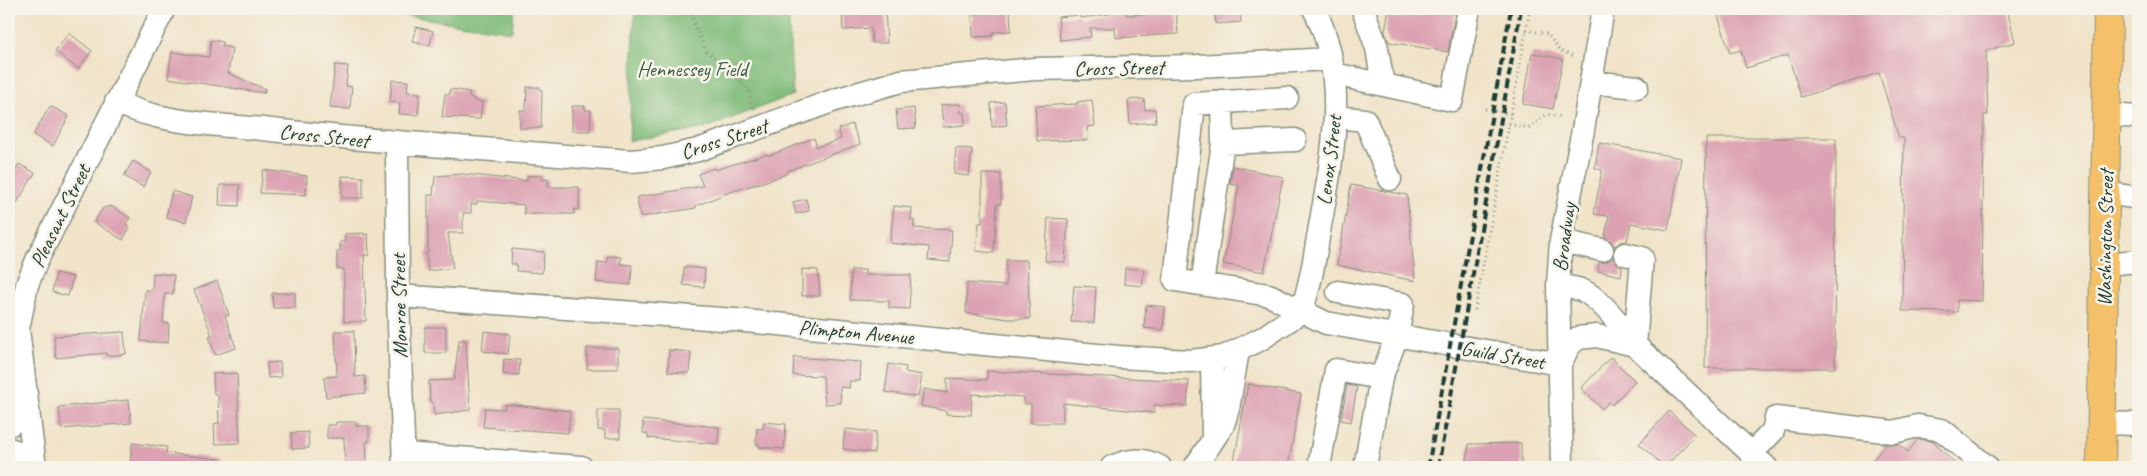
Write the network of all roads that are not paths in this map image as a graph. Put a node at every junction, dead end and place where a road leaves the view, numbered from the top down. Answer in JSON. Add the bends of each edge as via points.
{"nodes":[{"id":1,"x":164,"y":9,"type":"edge"},
{"id":2,"x":1314,"y":9,"type":"edge"},
{"id":3,"x":1363,"y":9,"type":"edge"},
{"id":4,"x":1469,"y":9,"type":"edge"},
{"id":5,"x":1603,"y":9,"type":"edge"},
{"id":6,"x":2108,"y":9,"type":"edge"},
{"id":7,"x":1197,"y":66,"type":"junction"},
{"id":8,"x":1332,"y":67,"type":"junction"},
{"id":9,"x":1592,"y":82,"type":"junction"},
{"id":10,"x":1383,"y":85,"type":"junction"},
{"id":11,"x":1636,"y":87,"type":"dead end"},
{"id":12,"x":1287,"y":98,"type":"dead end"},
{"id":13,"x":116,"y":102,"type":"junction"},
{"id":14,"x":1222,"y":102,"type":"junction"},
{"id":15,"x":1194,"y":104,"type":"junction"},
{"id":16,"x":2106,"y":115,"type":"junction"},
{"id":17,"x":2138,"y":117,"type":"edge"},
{"id":18,"x":1335,"y":118,"type":"junction"},
{"id":19,"x":1295,"y":140,"type":"dead end"},
{"id":20,"x":1223,"y":143,"type":"junction"},
{"id":21,"x":397,"y":144,"type":"junction"},
{"id":22,"x":1390,"y":179,"type":"dead end"},
{"id":23,"x":2106,"y":193,"type":"junction"},
{"id":24,"x":2138,"y":198,"type":"edge"},
{"id":25,"x":1561,"y":241,"type":"junction"},
{"id":26,"x":1602,"y":250,"type":"dead end"},
{"id":27,"x":1625,"y":254,"type":"dead end"},
{"id":28,"x":2138,"y":261,"type":"edge"},
{"id":29,"x":2105,"y":264,"type":"junction"},
{"id":30,"x":1202,"y":284,"type":"junction"},
{"id":31,"x":1558,"y":285,"type":"junction"},
{"id":32,"x":1338,"y":292,"type":"dead end"},
{"id":33,"x":398,"y":296,"type":"junction"},
{"id":34,"x":1301,"y":312,"type":"junction"},
{"id":35,"x":13,"y":328,"type":"edge"},
{"id":36,"x":1397,"y":336,"type":"junction"},
{"id":37,"x":1635,"y":345,"type":"junction"},
{"id":38,"x":1238,"y":351,"type":"junction"},
{"id":39,"x":1212,"y":360,"type":"junction"},
{"id":40,"x":1560,"y":364,"type":"junction"},
{"id":41,"x":1381,"y":378,"type":"junction"},
{"id":42,"x":9,"y":395,"type":"edge"},
{"id":43,"x":16,"y":423,"type":"edge"},
{"id":44,"x":2102,"y":423,"type":"junction"},
{"id":45,"x":2138,"y":424,"type":"edge"},
{"id":46,"x":1213,"y":438,"type":"junction"},
{"id":47,"x":9,"y":449,"type":"edge"},
{"id":48,"x":404,"y":461,"type":"edge"},
{"id":49,"x":1758,"y":461,"type":"edge"},
{"id":50,"x":34,"y":462,"type":"edge"},
{"id":51,"x":581,"y":467,"type":"edge"},
{"id":52,"x":1112,"y":467,"type":"edge"},
{"id":53,"x":1160,"y":467,"type":"edge"},
{"id":54,"x":1195,"y":467,"type":"edge"},
{"id":55,"x":1319,"y":467,"type":"edge"},
{"id":56,"x":1364,"y":467,"type":"edge"},
{"id":57,"x":1562,"y":467,"type":"edge"},
{"id":58,"x":1987,"y":467,"type":"edge"},
{"id":59,"x":2100,"y":467,"type":"edge"}],
"edges":[{"from":1,"to":13,"type":"street","name":"Pleasant Street"},
{"from":2,"to":8,"type":"street","name":"Lenox Street","via":[[1323,26]]},
{"from":3,"to":10,"type":"street","via":[[1377,48]]},
{"from":4,"to":10,"type":"street","name":"Cross Street","via":[[1452,100]]},
{"from":5,"to":9,"type":"street","name":"Broadway"},
{"from":6,"to":16,"type":"main road","name":"Washington Street"},
{"from":7,"to":8,"type":"street","name":"Cross Street"},
{"from":7,"to":15,"type":"street"},
{"from":7,"to":21,"type":"street","name":"Cross Street","via":[[1036,69],[901,81],[835,100],[698,150],[663,158],[631,161]]},
{"from":8,"to":10,"type":"street","name":"Cross Street"},
{"from":8,"to":18,"type":"street","name":"Lenox Street"},
{"from":9,"to":11,"type":"street"},
{"from":9,"to":25,"type":"street","name":"Broadway"},
{"from":12,"to":14,"type":"street"},
{"from":13,"to":21,"type":"street","name":"Cross Street","via":[[132,110],[169,119]]},
{"from":13,"to":35,"type":"street","name":"Pleasant Street","via":[[37,260]]},
{"from":14,"to":15,"type":"street"},
{"from":14,"to":20,"type":"street"},
{"from":15,"to":30,"type":"street","name":"Guild Street","via":[[1175,280]]},
{"from":16,"to":17,"type":"street"},
{"from":16,"to":23,"type":"main road","name":"Washington Street"},
{"from":18,"to":22,"type":"street","via":[[1365,120]]},
{"from":18,"to":34,"type":"street","name":"Lenox Street","via":[[1330,175],[1312,276]]},
{"from":19,"to":20,"type":"street"},
{"from":20,"to":30,"type":"street"},
{"from":21,"to":33,"type":"street","name":"Monroe Street"},
{"from":23,"to":24,"type":"street"},
{"from":23,"to":29,"type":"main road","name":"Washington Street"},
{"from":25,"to":26,"type":"street"},
{"from":25,"to":31,"type":"street","name":"Broadway"},
{"from":27,"to":37,"type":"street","via":[[1642,258]]},
{"from":28,"to":29,"type":"street"},
{"from":29,"to":44,"type":"main road","name":"Washington Street"},
{"from":30,"to":34,"type":"street","name":"Guild Street","via":[[1269,296]]},
{"from":31,"to":37,"type":"street","via":[[1588,295],[1619,322]]},
{"from":31,"to":40,"type":"street","name":"Broadway"},
{"from":32,"to":36,"type":"street","via":[[1402,304]]},
{"from":33,"to":39,"type":"street","name":"Plimpton Avenue","via":[[735,320],[1118,356]]},
{"from":33,"to":48,"type":"street","name":"Monroe Street"},
{"from":34,"to":36,"type":"street","name":"Guild Street","via":[[1326,323]]},
{"from":34,"to":38,"type":"street","name":"Plimpton Avenue"},
{"from":35,"to":43,"type":"street","name":"Pleasant Street"},
{"from":36,"to":40,"type":"street","name":"Guild Street"},
{"from":36,"to":41,"type":"street"},
{"from":37,"to":40,"type":"street","name":"Guild Street","via":[[1597,336],[1578,338],[1568,346]]},
{"from":37,"to":49,"type":"street","name":"Guild Street"},
{"from":38,"to":39,"type":"street","name":"Plimpton Avenue"},
{"from":38,"to":46,"type":"street","via":[[1228,409],[1223,425]]},
{"from":39,"to":46,"type":"street"},
{"from":40,"to":57,"type":"street","name":"Broadway"},
{"from":41,"to":55,"type":"street","via":[[1336,370]]},
{"from":41,"to":56,"type":"street"},
{"from":42,"to":43,"type":"street"},
{"from":43,"to":50,"type":"street","name":"Pleasant Street"},
{"from":44,"to":45,"type":"street"},
{"from":44,"to":59,"type":"main road","name":"Washington Street"},
{"from":46,"to":54,"type":"street"},
{"from":47,"to":50,"type":"street"},
{"from":48,"to":51,"type":"street"},
{"from":49,"to":58,"type":"street","via":[[1776,418],[1893,432],[1918,426],[1942,430]]},
{"from":52,"to":53,"type":"street","via":[[1126,460],[1147,461]]}]}
